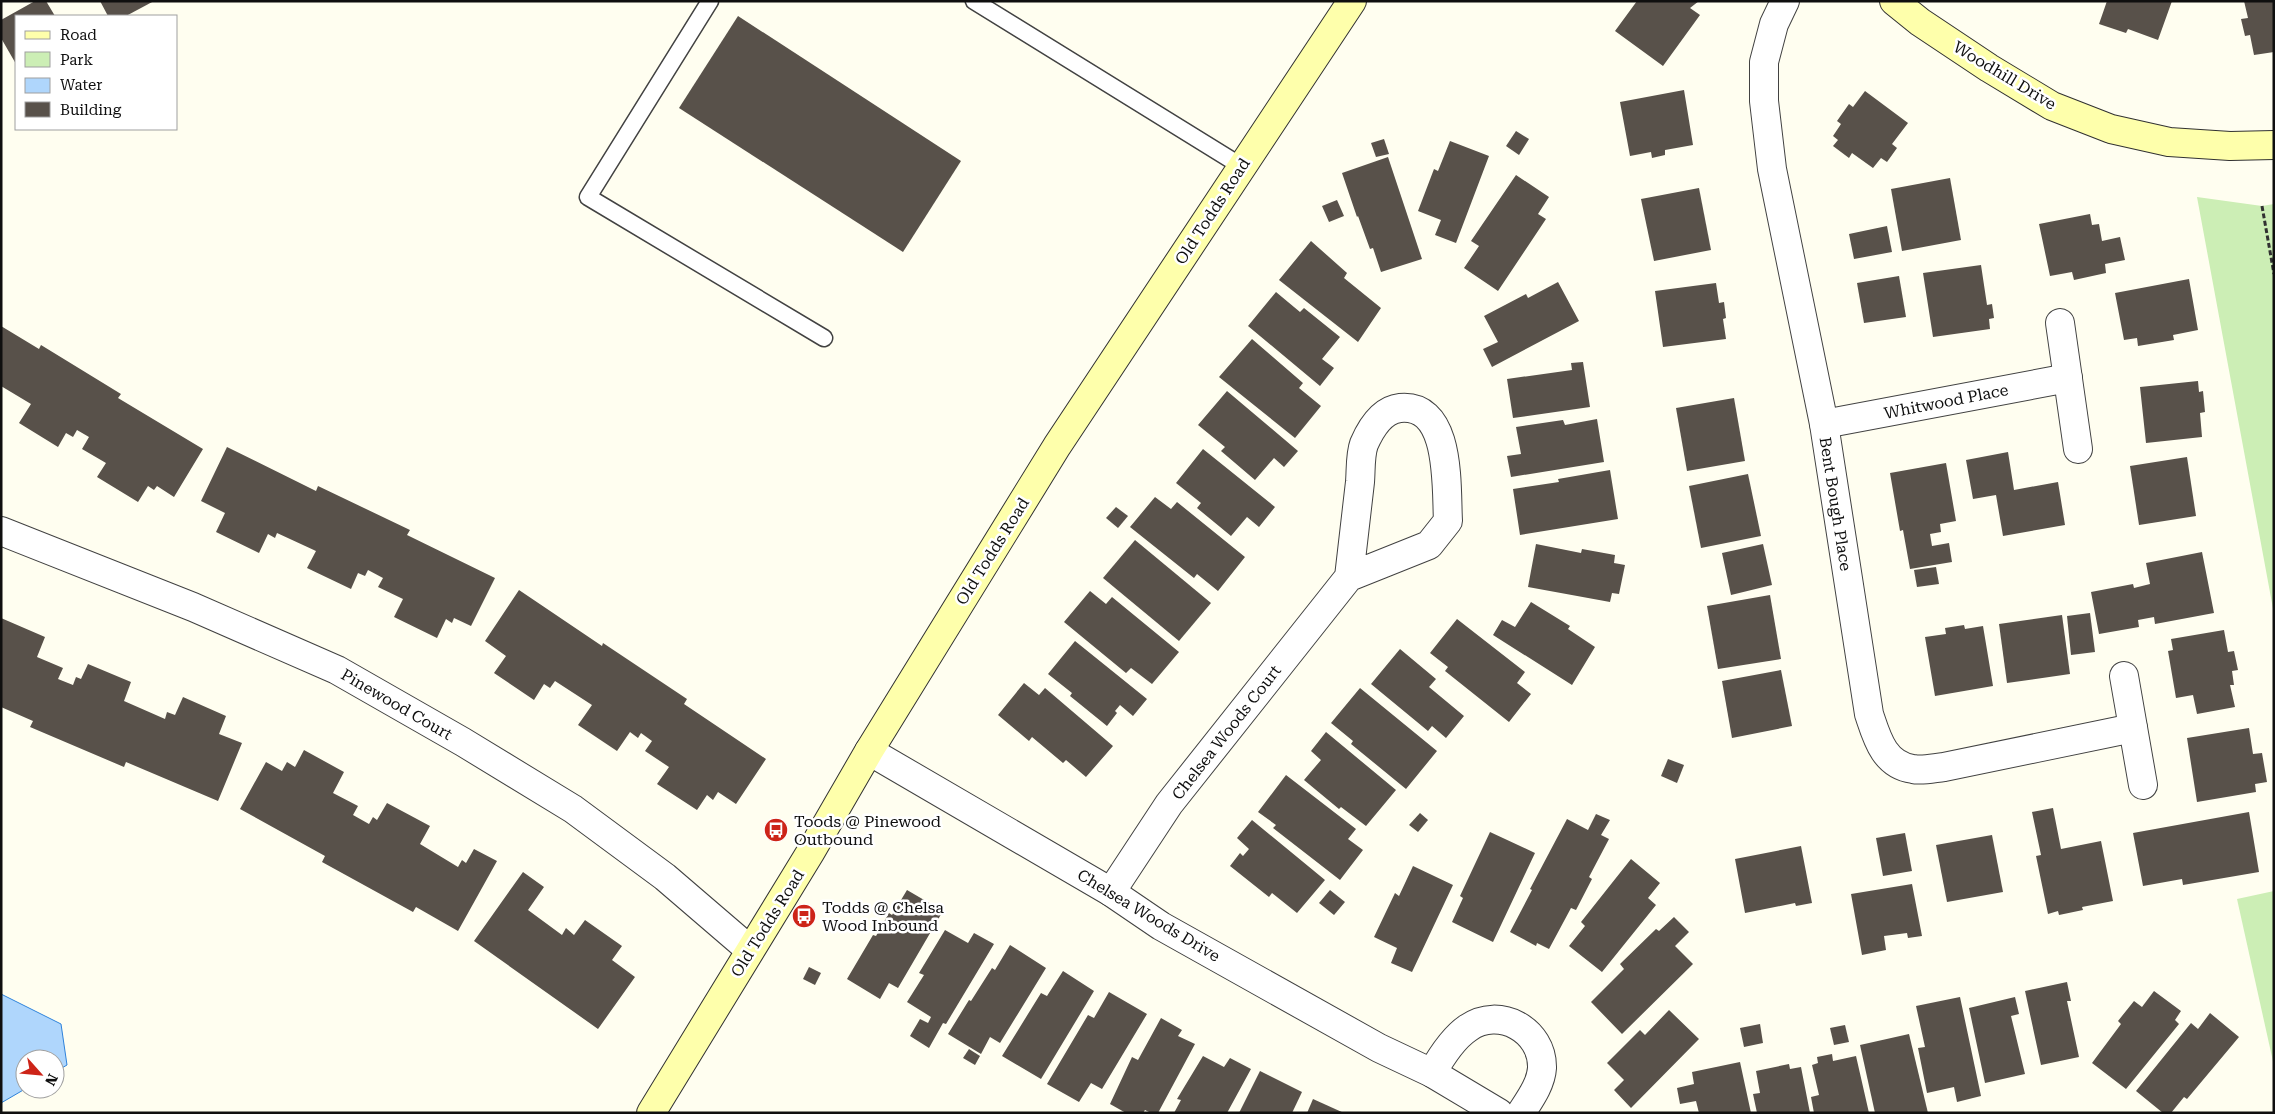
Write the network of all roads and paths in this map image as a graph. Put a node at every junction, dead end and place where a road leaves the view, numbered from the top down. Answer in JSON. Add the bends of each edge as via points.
{"nodes":[{"id":1,"x":710,"y":1,"type":"edge"},
{"id":2,"x":974,"y":1,"type":"edge"},
{"id":3,"x":1352,"y":1,"type":"edge"},
{"id":4,"x":1785,"y":1,"type":"edge"},
{"id":5,"x":1894,"y":1,"type":"edge"},
{"id":6,"x":2274,"y":145,"type":"edge"},
{"id":7,"x":1241,"y":166,"type":"junction"},
{"id":8,"x":2262,"y":206,"type":"dead end"},
{"id":9,"x":2274,"y":274,"type":"edge"},
{"id":10,"x":2060,"y":323,"type":"dead end"},
{"id":11,"x":824,"y":338,"type":"dead end"},
{"id":12,"x":2068,"y":378,"type":"junction"},
{"id":13,"x":1824,"y":424,"type":"junction"},
{"id":14,"x":2078,"y":449,"type":"dead end"},
{"id":15,"x":1,"y":531,"type":"edge"},
{"id":16,"x":1349,"y":577,"type":"junction"},
{"id":17,"x":2124,"y":676,"type":"dead end"},
{"id":18,"x":2133,"y":728,"type":"junction"},
{"id":19,"x":869,"y":751,"type":"junction"},
{"id":20,"x":2143,"y":786,"type":"dead end"},
{"id":21,"x":1111,"y":892,"type":"junction"},
{"id":22,"x":750,"y":950,"type":"junction"},
{"id":23,"x":1432,"y":1073,"type":"junction"},
{"id":24,"x":650,"y":1113,"type":"edge"},
{"id":25,"x":1499,"y":1113,"type":"edge"},
{"id":26,"x":1522,"y":1113,"type":"edge"}],
"edges":[{"from":1,"to":11,"type":"lane","via":[[588,197]]},
{"from":2,"to":7,"type":"lane"},
{"from":3,"to":7,"type":"main road","name":"Old Todds Road"},
{"from":4,"to":13,"type":"street","name":"Bent Bough Place","via":[[1774,24],[1764,62],[1764,102],[1772,169]]},
{"from":5,"to":6,"type":"main road","name":"Woodhill Drive","via":[[1989,68],[2052,106],[2111,129],[2169,142]]},
{"from":7,"to":19,"type":"main road","name":"Old Todds Road","via":[[1057,446]]},
{"from":8,"to":9,"type":"path"},
{"from":10,"to":12,"type":"street"},
{"from":12,"to":13,"type":"street","name":"Whitwood Place"},
{"from":12,"to":14,"type":"street"},
{"from":13,"to":18,"type":"street","name":"Bent Bough Place","via":[[1869,714],[1879,743],[1892,762],[1913,769],[1944,767]]},
{"from":15,"to":22,"type":"street","name":"Pinewood Court","via":[[193,607],[337,670],[573,809],[665,877]]},
{"from":16,"to":16,"type":"street","name":"Chelsea Woods Court","via":[[1429,545],[1448,521],[1443,447],[1436,428],[1425,416],[1408,407],[1390,409],[1374,424],[1364,446]]},
{"from":16,"to":21,"type":"street","name":"Chelsea Woods Court","via":[[1169,804]]},
{"from":17,"to":18,"type":"street"},
{"from":18,"to":20,"type":"street"},
{"from":19,"to":21,"type":"street","name":"Chelsea Woods Drive"},
{"from":19,"to":22,"type":"main road","name":"Old Todds Road"},
{"from":21,"to":23,"type":"street","name":"Chelsea Woods Drive","via":[[1161,926],[1379,1048]]},
{"from":22,"to":24,"type":"main road","name":"Old Todds Road"},
{"from":23,"to":25,"type":"street","name":"Chelsea Woods Drive"},
{"from":23,"to":26,"type":"street","via":[[1444,1052],[1467,1028],[1496,1019],[1511,1022],[1534,1040],[1542,1068],[1539,1083]]}]}
